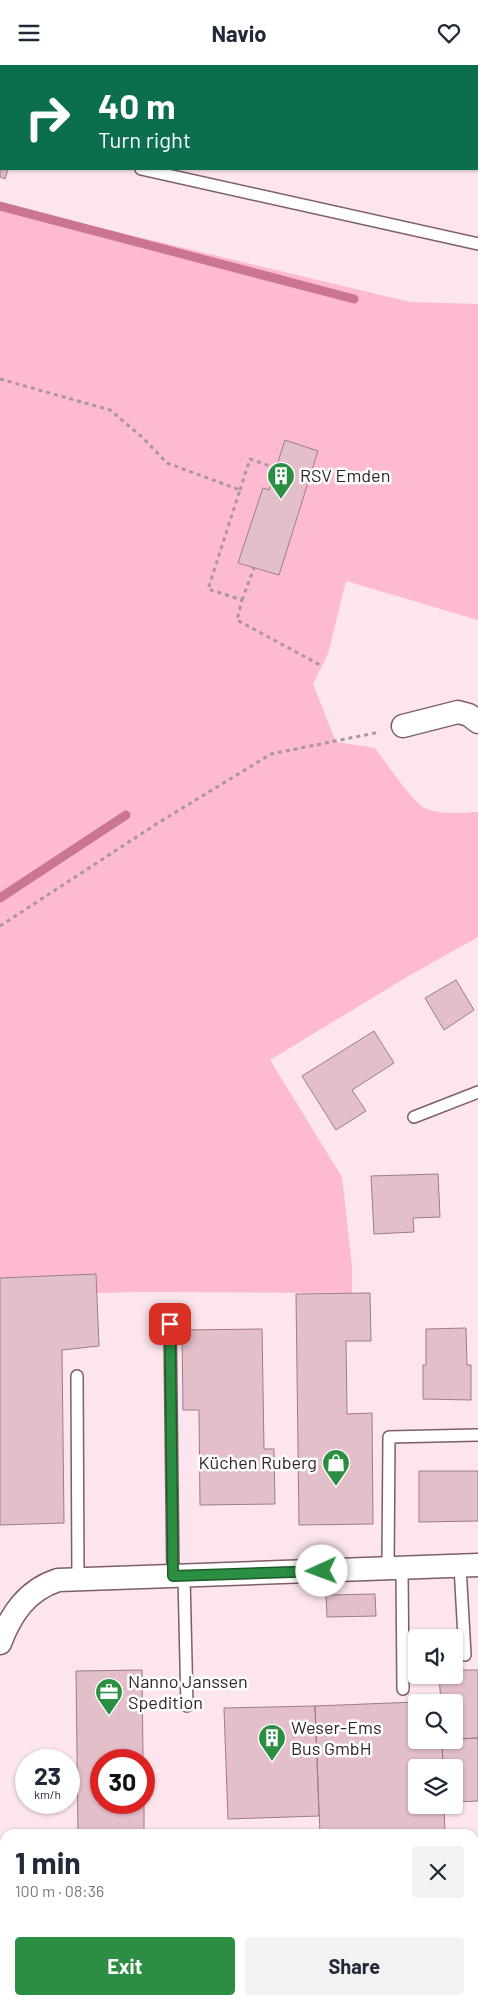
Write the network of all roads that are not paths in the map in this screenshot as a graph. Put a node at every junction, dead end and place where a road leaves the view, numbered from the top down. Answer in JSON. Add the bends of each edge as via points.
{"nodes":[{"id":1,"x":145,"y":170,"type":"edge"},
{"id":2,"x":478,"y":244,"type":"edge"},
{"id":3,"x":478,"y":722,"type":"edge"},
{"id":4,"x":403,"y":726,"type":"road end"},
{"id":5,"x":478,"y":1092,"type":"edge"},
{"id":6,"x":414,"y":1117,"type":"dead end"},
{"id":7,"x":170,"y":1324,"type":"dead end"},
{"id":8,"x":77,"y":1377,"type":"dead end"},
{"id":9,"x":477,"y":1435,"type":"edge"},
{"id":10,"x":469,"y":1565,"type":"edge"},
{"id":11,"x":395,"y":1568,"type":"junction"},
{"id":12,"x":178,"y":1576,"type":"junction"},
{"id":13,"x":78,"y":1579,"type":"junction"},
{"id":14,"x":0,"y":1643,"type":"edge"},
{"id":15,"x":465,"y":1655,"type":"dead end"},
{"id":16,"x":403,"y":1689,"type":"dead end"},
{"id":17,"x":187,"y":1706,"type":"dead end"}],
"edges":[{"from":1,"to":2,"type":"lane"},
{"from":3,"to":4,"type":"street","via":[[458,712]]},
{"from":5,"to":6,"type":"lane"},
{"from":7,"to":12,"type":"lane"},
{"from":8,"to":13,"type":"lane"},
{"from":9,"to":11,"type":"lane","via":[[389,1437]]},
{"from":10,"to":11,"type":"street"},
{"from":10,"to":15,"type":"lane"},
{"from":11,"to":12,"type":"street"},
{"from":11,"to":16,"type":"lane"},
{"from":12,"to":13,"type":"street"},
{"from":12,"to":17,"type":"lane"},
{"from":13,"to":14,"type":"street","via":[[58,1580],[32,1593],[18,1607]]}]}
